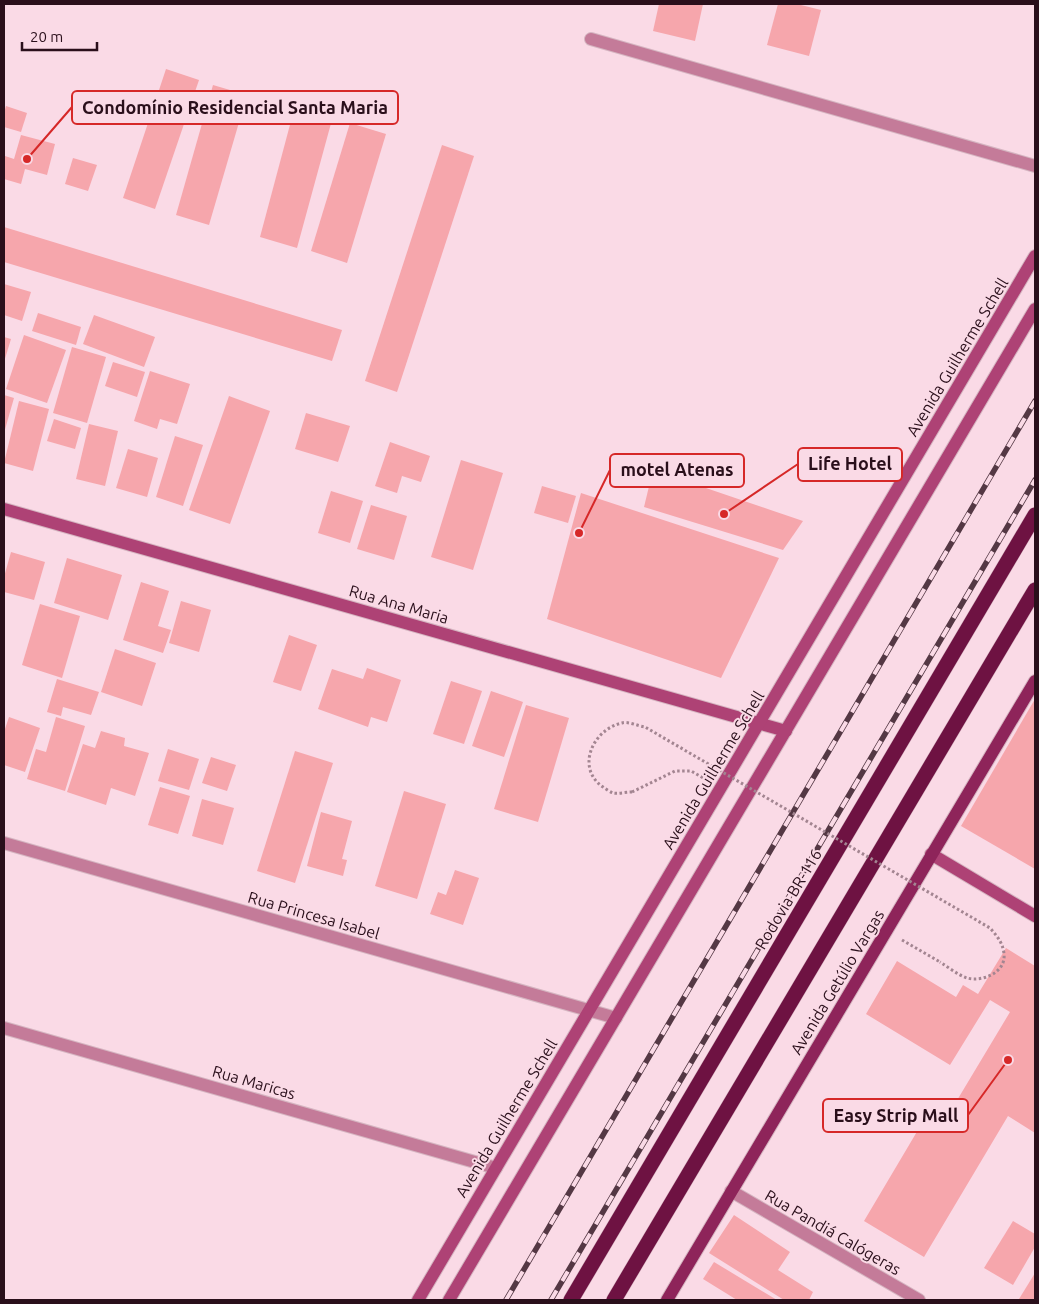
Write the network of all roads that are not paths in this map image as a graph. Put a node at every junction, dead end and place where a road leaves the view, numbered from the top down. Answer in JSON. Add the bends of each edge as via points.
{"nodes":[{"id":1,"x":592,"y":39,"type":"dead end"},
{"id":2,"x":1035,"y":166,"type":"edge"},
{"id":3,"x":1035,"y":256,"type":"edge"},
{"id":4,"x":1035,"y":309,"type":"edge"},
{"id":5,"x":4,"y":509,"type":"edge"},
{"id":6,"x":1035,"y":515,"type":"edge"},
{"id":7,"x":1035,"y":590,"type":"edge"},
{"id":8,"x":1035,"y":681,"type":"edge"},
{"id":9,"x":759,"y":723,"type":"junction"},
{"id":10,"x":786,"y":731,"type":"junction"},
{"id":11,"x":4,"y":844,"type":"edge"},
{"id":12,"x":931,"y":854,"type":"junction"},
{"id":13,"x":1035,"y":916,"type":"edge"},
{"id":14,"x":590,"y":1010,"type":"junction"},
{"id":15,"x":616,"y":1018,"type":"junction"},
{"id":16,"x":4,"y":1028,"type":"edge"},
{"id":17,"x":496,"y":1168,"type":"junction"},
{"id":18,"x":731,"y":1191,"type":"junction"},
{"id":19,"x":418,"y":1300,"type":"edge"},
{"id":20,"x":449,"y":1300,"type":"edge"},
{"id":21,"x":571,"y":1300,"type":"edge"},
{"id":22,"x":614,"y":1300,"type":"edge"},
{"id":23,"x":667,"y":1300,"type":"edge"},
{"id":24,"x":919,"y":1300,"type":"edge"}],
"edges":[{"from":1,"to":2,"type":"street"},
{"from":3,"to":9,"type":"main road","name":"Avenida Guilherme Schell"},
{"from":4,"to":10,"type":"main road"},
{"from":5,"to":9,"type":"main road","name":"Rua Ana Maria"},
{"from":6,"to":21,"type":"highway","name":"Rodovia BR-116"},
{"from":7,"to":22,"type":"highway"},
{"from":8,"to":12,"type":"main road","name":"Avenida Getúlio Vargas"},
{"from":9,"to":10,"type":"main road","name":"Rua Ana Maria"},
{"from":9,"to":14,"type":"main road","name":"Avenida Guilherme Schell"},
{"from":10,"to":15,"type":"main road"},
{"from":11,"to":14,"type":"street","name":"Rua Princesa Isabel"},
{"from":12,"to":13,"type":"main road"},
{"from":12,"to":18,"type":"main road","name":"Avenida Getúlio Vargas"},
{"from":14,"to":15,"type":"street","name":"Rua Princesa Isabel"},
{"from":14,"to":17,"type":"main road","name":"Avenida Guilherme Schell"},
{"from":15,"to":20,"type":"main road"},
{"from":16,"to":17,"type":"street","name":"Rua Maricas"},
{"from":17,"to":19,"type":"main road","name":"Avenida Guilherme Schell"},
{"from":18,"to":23,"type":"main road","name":"Avenida Getúlio Vargas"},
{"from":18,"to":24,"type":"street","name":"Rua Pandiá Calógeras"}]}
